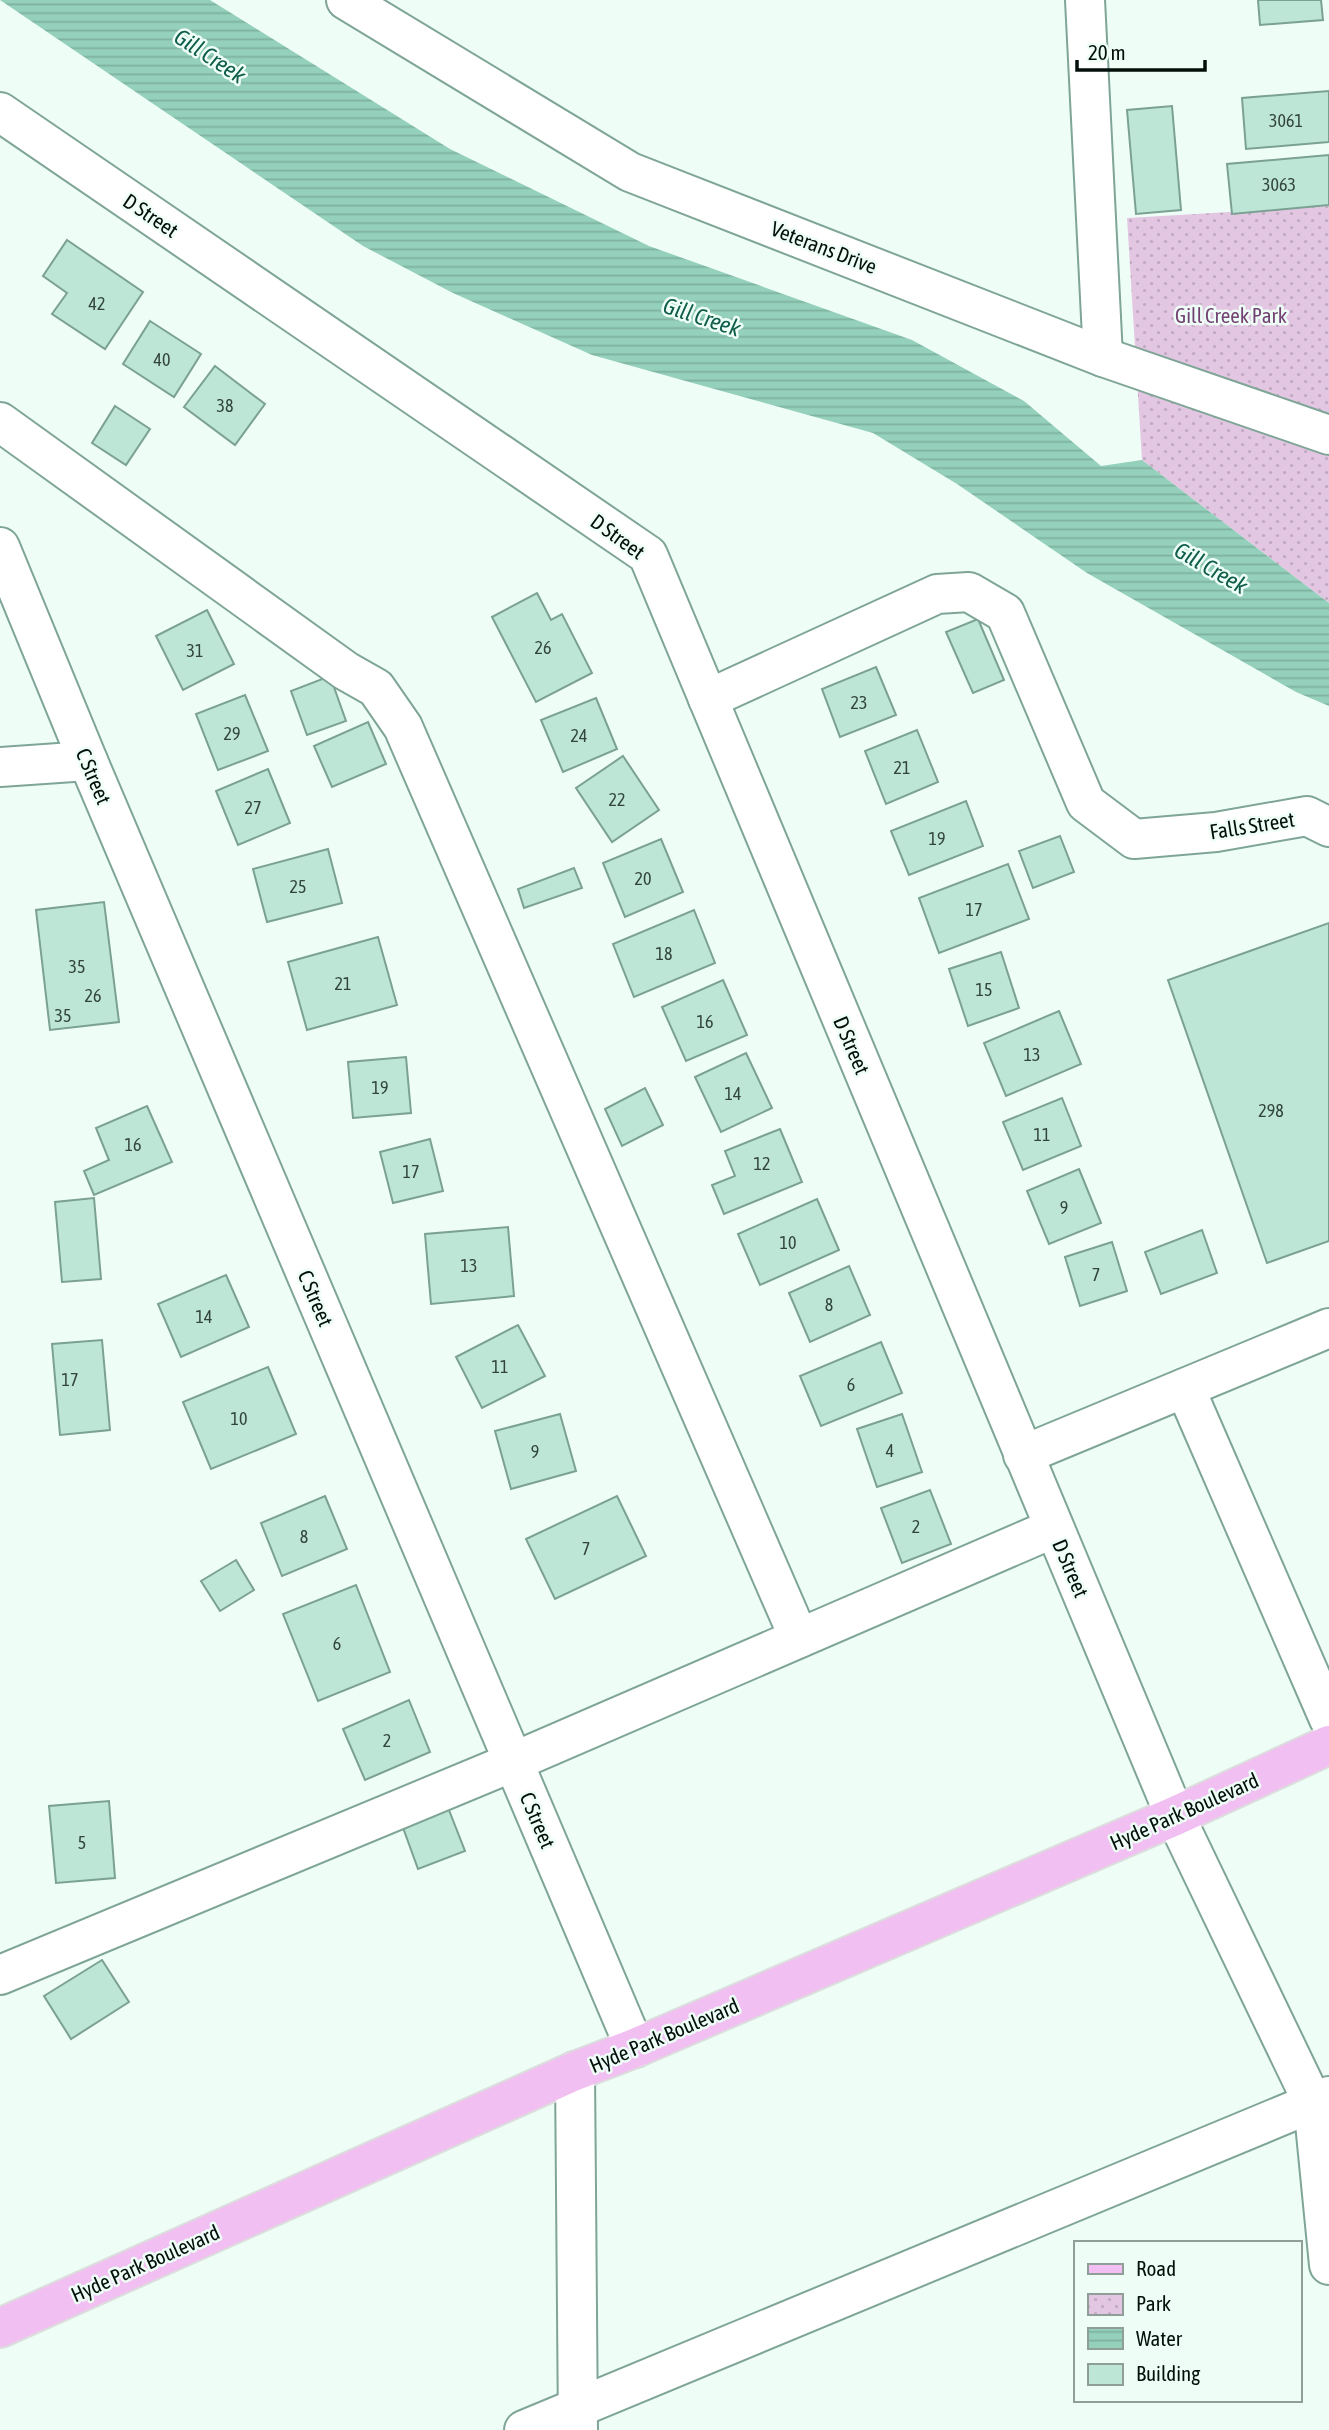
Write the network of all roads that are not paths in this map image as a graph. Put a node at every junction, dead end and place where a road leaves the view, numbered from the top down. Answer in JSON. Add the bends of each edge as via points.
{"nodes":[{"id":1,"x":346,"y":0,"type":"edge"},
{"id":2,"x":1085,"y":0,"type":"edge"},
{"id":3,"x":0,"y":112,"type":"edge"},
{"id":4,"x":1103,"y":357,"type":"junction"},
{"id":5,"x":0,"y":422,"type":"edge"},
{"id":6,"x":1329,"y":435,"type":"edge"},
{"id":7,"x":0,"y":547,"type":"edge"},
{"id":8,"x":708,"y":699,"type":"junction"},
{"id":9,"x":88,"y":761,"type":"junction"},
{"id":10,"x":0,"y":767,"type":"edge"},
{"id":11,"x":1329,"y":827,"type":"edge"},
{"id":12,"x":1329,"y":1328,"type":"edge"},
{"id":13,"x":1185,"y":1388,"type":"junction"},
{"id":14,"x":1023,"y":1455,"type":"junction"},
{"id":15,"x":1054,"y":1528,"type":"junction"},
{"id":16,"x":799,"y":1639,"type":"junction"},
{"id":17,"x":1329,"y":1719,"type":"edge"},
{"id":18,"x":1329,"y":1745,"type":"edge"},
{"id":19,"x":513,"y":1762,"type":"junction"},
{"id":20,"x":1175,"y":1816,"type":"junction"},
{"id":21,"x":0,"y":1975,"type":"edge"},
{"id":22,"x":635,"y":2048,"type":"junction"},
{"id":23,"x":575,"y":2071,"type":"junction"},
{"id":24,"x":1321,"y":2100,"type":"edge"},
{"id":25,"x":1329,"y":2265,"type":"edge"},
{"id":26,"x":0,"y":2328,"type":"edge"},
{"id":27,"x":578,"y":2418,"type":"edge"},
{"id":28,"x":524,"y":2430,"type":"edge"}],
"edges":[{"from":1,"to":4,"type":"street","name":"Veterans Drive","via":[[630,172]]},
{"from":2,"to":4,"type":"street"},
{"from":3,"to":8,"type":"street","name":"D Street","via":[[648,555]]},
{"from":4,"to":6,"type":"street","name":"Veterans Drive"},
{"from":5,"to":16,"type":"street","via":[[376,688],[403,727]]},
{"from":7,"to":9,"type":"street","name":"C Street"},
{"from":8,"to":11,"type":"street","name":"Falls Street","via":[[937,594],[969,592],[1005,613],[1086,803],[1134,839],[1216,832],[1307,816]]},
{"from":8,"to":14,"type":"street","name":"D Street"},
{"from":9,"to":10,"type":"street"},
{"from":9,"to":19,"type":"street","name":"C Street"},
{"from":12,"to":13,"type":"street"},
{"from":13,"to":14,"type":"street"},
{"from":13,"to":17,"type":"street"},
{"from":14,"to":15,"type":"street","name":"D Street"},
{"from":15,"to":16,"type":"street"},
{"from":15,"to":20,"type":"street","name":"D Street"},
{"from":16,"to":19,"type":"street"},
{"from":18,"to":20,"type":"main road","name":"Hyde Park Boulevard"},
{"from":19,"to":21,"type":"street"},
{"from":19,"to":22,"type":"street","name":"C Street"},
{"from":20,"to":22,"type":"main road","name":"Hyde Park Boulevard"},
{"from":20,"to":24,"type":"street","name":"D Street"},
{"from":22,"to":23,"type":"main road","name":"Hyde Park Boulevard"},
{"from":23,"to":26,"type":"main road","name":"Hyde Park Boulevard"},
{"from":23,"to":27,"type":"street"},
{"from":24,"to":25,"type":"street","name":"D Street"},
{"from":24,"to":27,"type":"street"},
{"from":27,"to":28,"type":"street"}]}
